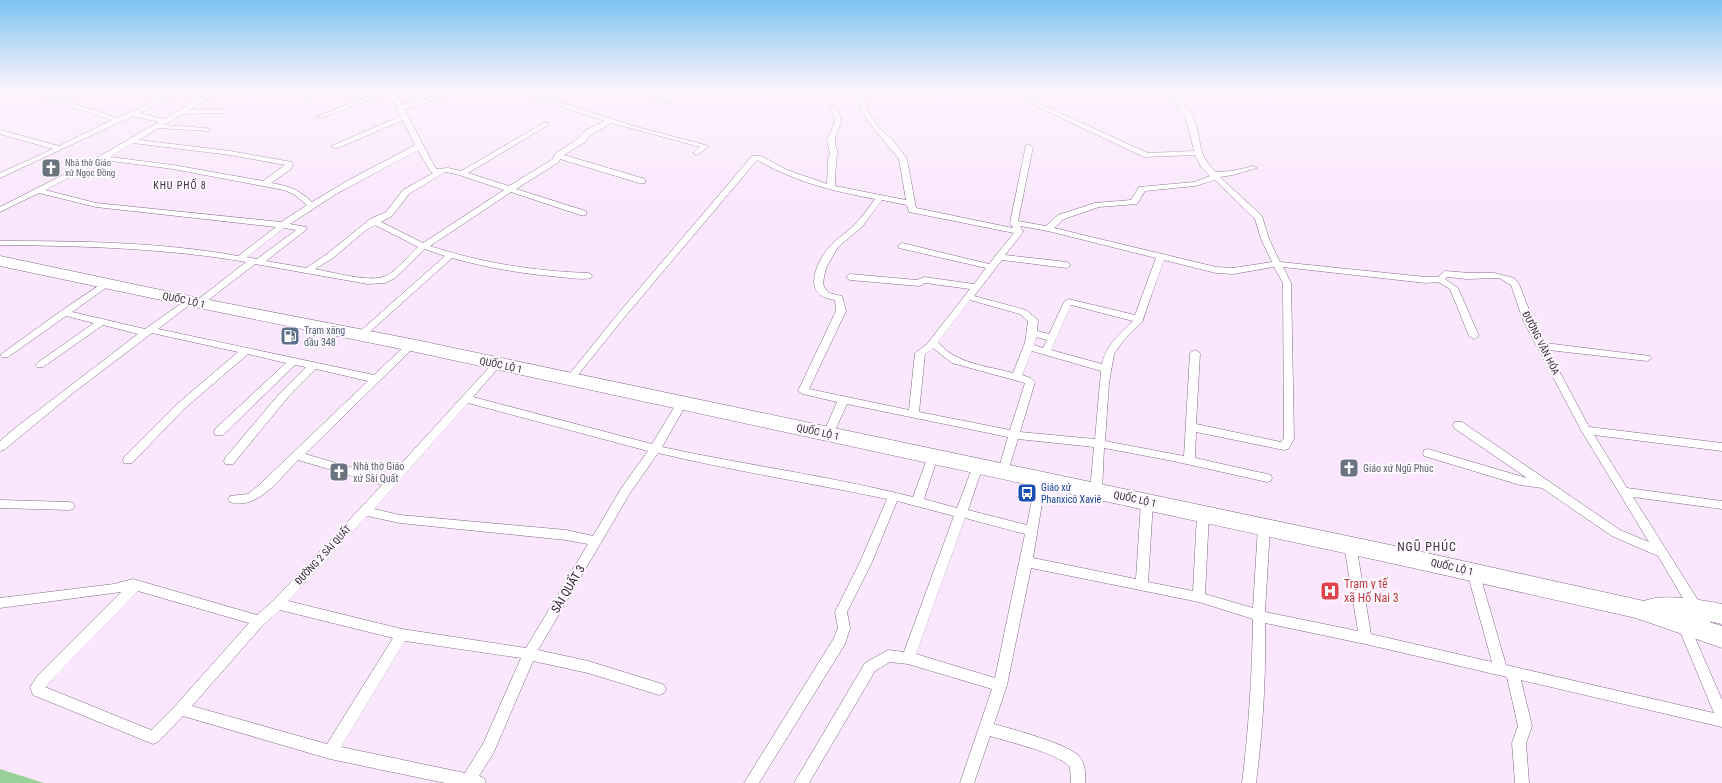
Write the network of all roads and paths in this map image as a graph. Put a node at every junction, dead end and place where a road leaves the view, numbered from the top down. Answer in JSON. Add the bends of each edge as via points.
{"nodes":[{"id":1,"x":106,"y":126,"type":"edge"},
{"id":2,"x":156,"y":126,"type":"joint"},
{"id":3,"x":384,"y":126,"type":"edge"},
{"id":4,"x":409,"y":126,"type":"edge"},
{"id":5,"x":543,"y":126,"type":"edge"},
{"id":6,"x":602,"y":126,"type":"edge"},
{"id":7,"x":628,"y":126,"type":"edge"},
{"id":8,"x":838,"y":126,"type":"edge"},
{"id":9,"x":875,"y":126,"type":"edge"},
{"id":10,"x":1083,"y":126,"type":"edge"},
{"id":11,"x":1191,"y":126,"type":"edge"},
{"id":12,"x":206,"y":130,"type":"dead end"},
{"id":13,"x":0,"y":132,"type":"edge"},
{"id":14,"x":131,"y":141,"type":"junction"},
{"id":15,"x":335,"y":146,"type":"dead end"},
{"id":16,"x":420,"y":146,"type":"junction"},
{"id":17,"x":1029,"y":147,"type":"dead end"},
{"id":18,"x":59,"y":148,"type":"junction"},
{"id":19,"x":697,"y":153,"type":"dead end"},
{"id":20,"x":1198,"y":153,"type":"junction"},
{"id":21,"x":558,"y":156,"type":"junction"},
{"id":22,"x":103,"y":158,"type":"junction"},
{"id":23,"x":1253,"y":168,"type":"dead end"},
{"id":24,"x":442,"y":171,"type":"junction"},
{"id":25,"x":461,"y":174,"type":"junction"},
{"id":26,"x":0,"y":176,"type":"edge"},
{"id":27,"x":1215,"y":176,"type":"junction"},
{"id":28,"x":642,"y":181,"type":"dead end"},
{"id":29,"x":264,"y":184,"type":"junction"},
{"id":30,"x":831,"y":188,"type":"junction"},
{"id":31,"x":509,"y":190,"type":"junction"},
{"id":32,"x":40,"y":191,"type":"junction"},
{"id":33,"x":880,"y":198,"type":"junction"},
{"id":34,"x":911,"y":203,"type":"junction"},
{"id":35,"x":311,"y":205,"type":"junction"},
{"id":36,"x":0,"y":210,"type":"edge"},
{"id":37,"x":583,"y":213,"type":"dead end"},
{"id":38,"x":373,"y":221,"type":"junction"},
{"id":39,"x":1014,"y":223,"type":"junction"},
{"id":40,"x":282,"y":226,"type":"junction"},
{"id":41,"x":1048,"y":229,"type":"junction"},
{"id":42,"x":1019,"y":232,"type":"junction"},
{"id":43,"x":0,"y":243,"type":"edge"},
{"id":44,"x":424,"y":246,"type":"junction"},
{"id":45,"x":902,"y":246,"type":"dead end"},
{"id":46,"x":451,"y":255,"type":"junction"},
{"id":47,"x":999,"y":257,"type":"junction"},
{"id":48,"x":241,"y":258,"type":"junction"},
{"id":49,"x":1161,"y":258,"type":"junction"},
{"id":50,"x":0,"y":261,"type":"edge"},
{"id":51,"x":256,"y":261,"type":"junction"},
{"id":52,"x":1277,"y":264,"type":"junction"},
{"id":53,"x":1067,"y":265,"type":"dead end"},
{"id":54,"x":991,"y":267,"type":"junction"},
{"id":55,"x":309,"y":269,"type":"junction"},
{"id":56,"x":588,"y":276,"type":"dead end"},
{"id":57,"x":850,"y":277,"type":"dead end"},
{"id":58,"x":1440,"y":279,"type":"junction"},
{"id":59,"x":107,"y":283,"type":"junction"},
{"id":60,"x":975,"y":287,"type":"junction"},
{"id":61,"x":968,"y":297,"type":"junction"},
{"id":62,"x":194,"y":302,"type":"junction"},
{"id":63,"x":64,"y":313,"type":"junction"},
{"id":64,"x":1138,"y":319,"type":"junction"},
{"id":65,"x":102,"y":322,"type":"junction"},
{"id":66,"x":149,"y":332,"type":"junction"},
{"id":67,"x":1033,"y":333,"type":"junction"},
{"id":68,"x":361,"y":335,"type":"junction"},
{"id":69,"x":1474,"y":336,"type":"dead end"},
{"id":70,"x":1052,"y":338,"type":"junction"},
{"id":71,"x":933,"y":342,"type":"junction"},
{"id":72,"x":411,"y":345,"type":"junction"},
{"id":73,"x":1543,"y":346,"type":"junction"},
{"id":74,"x":1028,"y":347,"type":"junction"},
{"id":75,"x":246,"y":351,"type":"junction"},
{"id":76,"x":1046,"y":352,"type":"junction"},
{"id":77,"x":1196,"y":354,"type":"dead end"},
{"id":78,"x":4,"y":355,"type":"dead end"},
{"id":79,"x":1647,"y":358,"type":"dead end"},
{"id":80,"x":293,"y":361,"type":"junction"},
{"id":81,"x":497,"y":364,"type":"junction"},
{"id":82,"x":40,"y":365,"type":"dead end"},
{"id":83,"x":314,"y":365,"type":"junction"},
{"id":84,"x":1106,"y":369,"type":"junction"},
{"id":85,"x":1016,"y":377,"type":"junction"},
{"id":86,"x":376,"y":378,"type":"junction"},
{"id":87,"x":570,"y":379,"type":"junction"},
{"id":88,"x":466,"y":399,"type":"junction"},
{"id":89,"x":843,"y":400,"type":"junction"},
{"id":90,"x":682,"y":403,"type":"junction"},
{"id":91,"x":914,"y":415,"type":"junction"},
{"id":92,"x":1458,"y":425,"type":"dead end"},
{"id":93,"x":1191,"y":426,"type":"junction"},
{"id":94,"x":1586,"y":430,"type":"junction"},
{"id":95,"x":219,"y":432,"type":"dead end"},
{"id":96,"x":828,"y":434,"type":"junction"},
{"id":97,"x":1015,"y":435,"type":"junction"},
{"id":98,"x":1099,"y":444,"type":"junction"},
{"id":99,"x":0,"y":447,"type":"edge"},
{"id":100,"x":1722,"y":447,"type":"edge"},
{"id":101,"x":655,"y":449,"type":"junction"},
{"id":102,"x":1428,"y":453,"type":"dead end"},
{"id":103,"x":296,"y":456,"type":"junction"},
{"id":104,"x":933,"y":456,"type":"junction"},
{"id":105,"x":128,"y":460,"type":"dead end"},
{"id":106,"x":229,"y":461,"type":"dead end"},
{"id":107,"x":1189,"y":462,"type":"junction"},
{"id":108,"x":978,"y":466,"type":"junction"},
{"id":109,"x":1003,"y":471,"type":"junction"},
{"id":110,"x":1267,"y":478,"type":"dead end"},
{"id":111,"x":1041,"y":479,"type":"junction"},
{"id":112,"x":390,"y":483,"type":"junction"},
{"id":113,"x":1545,"y":484,"type":"junction"},
{"id":114,"x":1096,"y":491,"type":"junction"},
{"id":115,"x":1624,"y":492,"type":"junction"},
{"id":116,"x":894,"y":496,"type":"junction"},
{"id":117,"x":234,"y":499,"type":"dead end"},
{"id":118,"x":917,"y":502,"type":"junction"},
{"id":119,"x":1146,"y":502,"type":"junction"},
{"id":120,"x":0,"y":504,"type":"edge"},
{"id":121,"x":1722,"y":505,"type":"edge"},
{"id":122,"x":69,"y":506,"type":"dead end"},
{"id":123,"x":364,"y":511,"type":"junction"},
{"id":124,"x":961,"y":514,"type":"junction"},
{"id":125,"x":1203,"y":514,"type":"junction"},
{"id":126,"x":1264,"y":527,"type":"junction"},
{"id":127,"x":1032,"y":531,"type":"junction"},
{"id":128,"x":597,"y":541,"type":"junction"},
{"id":129,"x":1350,"y":545,"type":"junction"},
{"id":130,"x":1662,"y":553,"type":"junction"},
{"id":131,"x":1026,"y":562,"type":"junction"},
{"id":132,"x":1473,"y":572,"type":"junction"},
{"id":133,"x":136,"y":585,"type":"junction"},
{"id":134,"x":1142,"y":585,"type":"junction"},
{"id":135,"x":1199,"y":597,"type":"junction"},
{"id":136,"x":0,"y":603,"type":"edge"},
{"id":137,"x":278,"y":604,"type":"junction"},
{"id":138,"x":1686,"y":614,"type":"junction"},
{"id":139,"x":1722,"y":614,"type":"edge"},
{"id":140,"x":1259,"y":615,"type":"junction"},
{"id":141,"x":260,"y":621,"type":"junction"},
{"id":142,"x":1716,"y":635,"type":"edge"},
{"id":143,"x":402,"y":636,"type":"junction"},
{"id":144,"x":1365,"y":638,"type":"junction"},
{"id":145,"x":529,"y":654,"type":"junction"},
{"id":146,"x":908,"y":658,"type":"junction"},
{"id":147,"x":1507,"y":672,"type":"junction"},
{"id":148,"x":1000,"y":685,"type":"junction"},
{"id":149,"x":659,"y":689,"type":"dead end"},
{"id":150,"x":181,"y":709,"type":"junction"},
{"id":151,"x":1722,"y":716,"type":"edge"},
{"id":152,"x":1722,"y":722,"type":"edge"},
{"id":153,"x":986,"y":728,"type":"junction"},
{"id":154,"x":330,"y":752,"type":"junction"},
{"id":155,"x":472,"y":782,"type":"edge"},
{"id":156,"x":751,"y":783,"type":"edge"},
{"id":157,"x":801,"y":783,"type":"edge"},
{"id":158,"x":966,"y":783,"type":"edge"},
{"id":159,"x":1078,"y":783,"type":"edge"},
{"id":160,"x":1249,"y":783,"type":"edge"},
{"id":161,"x":1522,"y":783,"type":"edge"}],
"edges":[{"from":1,"to":18,"type":"street"},
{"from":2,"to":12,"type":"street"},
{"from":2,"to":14,"type":"street"},
{"from":3,"to":15,"type":"street"},
{"from":4,"to":16,"type":"street"},
{"from":5,"to":25,"type":"street"},
{"from":6,"to":21,"type":"street","via":[[589,132],[582,140]]},
{"from":7,"to":19,"type":"street","via":[[705,146]]},
{"from":8,"to":30,"type":"street","via":[[830,144],[834,154]]},
{"from":9,"to":34,"type":"street","via":[[903,159]]},
{"from":10,"to":20,"type":"street","via":[[1147,155]]},
{"from":11,"to":20,"type":"street"},
{"from":13,"to":18,"type":"street"},
{"from":14,"to":22,"type":"street"},
{"from":14,"to":29,"type":"street","via":[[259,157],[289,164]]},
{"from":16,"to":24,"type":"street","via":[[434,171]]},
{"from":16,"to":35,"type":"street"},
{"from":17,"to":39,"type":"street"},
{"from":18,"to":26,"type":"street"},
{"from":20,"to":27,"type":"street","via":[[1204,165]]},
{"from":21,"to":28,"type":"street"},
{"from":21,"to":31,"type":"street","via":[[556,160]]},
{"from":22,"to":29,"type":"street","via":[[173,167]]},
{"from":22,"to":32,"type":"street"},
{"from":23,"to":27,"type":"street"},
{"from":24,"to":25,"type":"street"},
{"from":24,"to":38,"type":"street","via":[[406,192],[389,214]]},
{"from":25,"to":31,"type":"street"},
{"from":27,"to":41,"type":"street","via":[[1195,184],[1142,189],[1134,202],[1098,205],[1061,217]]},
{"from":27,"to":52,"type":"street","via":[[1259,218],[1265,239]]},
{"from":29,"to":35,"type":"street","via":[[298,193]]},
{"from":30,"to":33,"type":"street"},
{"from":30,"to":87,"type":"street","via":[[784,172],[754,158]]},
{"from":31,"to":37,"type":"street"},
{"from":31,"to":44,"type":"street"},
{"from":32,"to":36,"type":"street"},
{"from":32,"to":40,"type":"street","via":[[96,205]]},
{"from":33,"to":34,"type":"street"},
{"from":33,"to":89,"type":"street","via":[[860,223],[835,246],[824,263],[817,282],[824,295],[839,298],[841,311],[803,391]]},
{"from":34,"to":42,"type":"street","via":[[912,210]]},
{"from":35,"to":40,"type":"street"},
{"from":38,"to":44,"type":"street"},
{"from":38,"to":55,"type":"street","via":[[330,256]]},
{"from":39,"to":41,"type":"street","name":"ĐƯỜNG VĂN HÓA"},
{"from":39,"to":42,"type":"street"},
{"from":40,"to":48,"type":"street"},
{"from":40,"to":51,"type":"street","via":[[303,229]]},
{"from":41,"to":49,"type":"street","name":"ĐƯỜNG VĂN HÓA"},
{"from":42,"to":47,"type":"street"},
{"from":43,"to":48,"type":"street","via":[[93,244],[202,252]]},
{"from":44,"to":46,"type":"street"},
{"from":44,"to":55,"type":"street","via":[[385,280],[368,280]]},
{"from":45,"to":54,"type":"street"},
{"from":46,"to":56,"type":"street","via":[[523,271]]},
{"from":46,"to":68,"type":"street"},
{"from":47,"to":53,"type":"street"},
{"from":47,"to":54,"type":"street"},
{"from":48,"to":51,"type":"street"},
{"from":49,"to":52,"type":"street","name":"ĐƯỜNG VĂN HÓA","via":[[1216,270],[1233,271]]},
{"from":49,"to":64,"type":"street"},
{"from":50,"to":59,"type":"highway","name":"QUỐC LỘ 1"},
{"from":51,"to":55,"type":"street"},
{"from":51,"to":62,"type":"street"},
{"from":52,"to":58,"type":"street","name":"ĐƯỜNG VĂN HÓA","via":[[1426,280]]},
{"from":52,"to":93,"type":"street","via":[[1287,283],[1289,440],[1284,446]]},
{"from":54,"to":60,"type":"street"},
{"from":57,"to":60,"type":"street","via":[[919,283],[924,280]]},
{"from":58,"to":69,"type":"street","via":[[1454,288]]},
{"from":58,"to":73,"type":"street","name":"ĐƯỜNG VĂN HÓA","via":[[1445,274],[1450,274],[1490,275],[1510,280],[1515,284],[1528,320]]},
{"from":59,"to":62,"type":"highway","name":"QUỐC LỘ 1"},
{"from":59,"to":63,"type":"street"},
{"from":60,"to":61,"type":"street"},
{"from":61,"to":67,"type":"street","via":[[1022,312],[1033,320]]},
{"from":61,"to":71,"type":"street"},
{"from":62,"to":66,"type":"street"},
{"from":62,"to":68,"type":"highway","name":"QUỐC LỘ 1"},
{"from":63,"to":65,"type":"street"},
{"from":63,"to":78,"type":"street"},
{"from":64,"to":70,"type":"street","via":[[1068,302]]},
{"from":64,"to":84,"type":"street","via":[[1109,354]]},
{"from":65,"to":66,"type":"street"},
{"from":65,"to":82,"type":"street"},
{"from":66,"to":75,"type":"street"},
{"from":66,"to":99,"type":"street","via":[[83,379]]},
{"from":67,"to":70,"type":"street"},
{"from":67,"to":74,"type":"street"},
{"from":68,"to":72,"type":"highway","name":"QUỐC LỘ 1"},
{"from":70,"to":76,"type":"street"},
{"from":71,"to":85,"type":"street","via":[[939,350],[955,361]]},
{"from":71,"to":91,"type":"street","via":[[920,353]]},
{"from":72,"to":81,"type":"highway","name":"QUỐC LỘ 1"},
{"from":72,"to":86,"type":"street"},
{"from":73,"to":79,"type":"street"},
{"from":73,"to":94,"type":"street","name":"ĐƯỜNG VĂN HÓA"},
{"from":74,"to":76,"type":"street"},
{"from":74,"to":85,"type":"street"},
{"from":75,"to":80,"type":"street"},
{"from":75,"to":105,"type":"street","via":[[180,407]]},
{"from":76,"to":84,"type":"street"},
{"from":77,"to":93,"type":"street"},
{"from":80,"to":83,"type":"street"},
{"from":80,"to":95,"type":"street"},
{"from":81,"to":87,"type":"highway","name":"QUỐC LỘ 1"},
{"from":81,"to":88,"type":"street","name":"ĐƯỜNG 2 SÀI QUẤT"},
{"from":83,"to":86,"type":"street"},
{"from":83,"to":106,"type":"street"},
{"from":84,"to":98,"type":"street"},
{"from":85,"to":97,"type":"street","via":[[1030,382]]},
{"from":86,"to":103,"type":"street"},
{"from":87,"to":90,"type":"highway","name":"QUỐC LỘ 1"},
{"from":88,"to":101,"type":"street"},
{"from":88,"to":112,"type":"street","name":"ĐƯỜNG 2 SÀI QUẤT"},
{"from":89,"to":91,"type":"street"},
{"from":89,"to":96,"type":"street"},
{"from":90,"to":96,"type":"highway","name":"QUỐC LỘ 1"},
{"from":90,"to":101,"type":"street","name":"SÀI QUẤT 3"},
{"from":91,"to":97,"type":"street"},
{"from":92,"to":113,"type":"street"},
{"from":93,"to":107,"type":"street"},
{"from":94,"to":100,"type":"street"},
{"from":94,"to":115,"type":"street","name":"ĐƯỜNG VĂN HÓA"},
{"from":96,"to":104,"type":"highway","name":"QUỐC LỘ 1"},
{"from":97,"to":98,"type":"street","via":[[1048,436]]},
{"from":97,"to":109,"type":"street"},
{"from":98,"to":107,"type":"street"},
{"from":98,"to":114,"type":"street"},
{"from":101,"to":116,"type":"street"},
{"from":101,"to":128,"type":"street","name":"SÀI QUẤT 3","via":[[626,490]]},
{"from":102,"to":113,"type":"street","via":[[1520,481]]},
{"from":103,"to":112,"type":"street"},
{"from":103,"to":117,"type":"street","via":[[255,495],[250,498]]},
{"from":104,"to":108,"type":"highway","name":"QUỐC LỘ 1"},
{"from":104,"to":118,"type":"street"},
{"from":107,"to":110,"type":"street"},
{"from":108,"to":109,"type":"highway","name":"QUỐC LỘ 1"},
{"from":108,"to":124,"type":"street"},
{"from":109,"to":111,"type":"highway","name":"QUỐC LỘ 1"},
{"from":111,"to":114,"type":"highway","name":"QUỐC LỘ 1"},
{"from":111,"to":127,"type":"street"},
{"from":112,"to":123,"type":"street","name":"ĐƯỜNG 2 SÀI QUẤT"},
{"from":113,"to":130,"type":"street","via":[[1616,533]]},
{"from":114,"to":119,"type":"highway","name":"QUỐC LỘ 1"},
{"from":115,"to":121,"type":"street"},
{"from":115,"to":130,"type":"street","name":"ĐƯỜNG VĂN HÓA"},
{"from":116,"to":118,"type":"street"},
{"from":116,"to":156,"type":"street","via":[[841,612],[844,628],[840,640]]},
{"from":118,"to":124,"type":"street"},
{"from":119,"to":125,"type":"highway","name":"QUỐC LỘ 1"},
{"from":119,"to":134,"type":"street"},
{"from":120,"to":122,"type":"street"},
{"from":123,"to":128,"type":"street","via":[[400,519],[566,535]]},
{"from":123,"to":137,"type":"street","name":"ĐƯỜNG 2 SÀI QUẤT"},
{"from":124,"to":127,"type":"street"},
{"from":124,"to":146,"type":"street"},
{"from":125,"to":126,"type":"highway","name":"QUỐC LỘ 1"},
{"from":125,"to":135,"type":"street"},
{"from":126,"to":129,"type":"highway","name":"QUỐC LỘ 1"},
{"from":126,"to":140,"type":"street"},
{"from":127,"to":131,"type":"street"},
{"from":128,"to":145,"type":"street","name":"SÀI QUẤT 3"},
{"from":129,"to":132,"type":"highway","name":"QUỐC LỘ 1"},
{"from":129,"to":144,"type":"street"},
{"from":130,"to":138,"type":"street","name":"ĐƯỜNG VĂN HÓA"},
{"from":131,"to":134,"type":"street"},
{"from":131,"to":148,"type":"street"},
{"from":132,"to":138,"type":"highway","name":"QUỐC LỘ 1","via":[[1636,608]]},
{"from":132,"to":147,"type":"street"},
{"from":133,"to":136,"type":"street"},
{"from":133,"to":141,"type":"street"},
{"from":133,"to":150,"type":"street","name":"ĐƯỜNG 2 SÀI QUẤT","via":[[44,678],[37,687],[38,691],[153,737]]},
{"from":134,"to":135,"type":"street"},
{"from":135,"to":140,"type":"street"},
{"from":137,"to":141,"type":"street","name":"ĐƯỜNG 2 SÀI QUẤT"},
{"from":137,"to":143,"type":"street"},
{"from":138,"to":139,"type":"highway","name":"QUỐC LỘ 1"},
{"from":138,"to":142,"type":"highway","name":"QUỐC LỘ 1"},
{"from":138,"to":151,"type":"street","name":"ĐƯỜNG VĂN HÓA"},
{"from":140,"to":144,"type":"street"},
{"from":140,"to":160,"type":"street","via":[[1259,678]]},
{"from":141,"to":150,"type":"street","name":"ĐƯỜNG 2 SÀI QUẤT"},
{"from":143,"to":145,"type":"street"},
{"from":143,"to":154,"type":"street"},
{"from":144,"to":147,"type":"street"},
{"from":145,"to":149,"type":"street","via":[[588,667]]},
{"from":145,"to":155,"type":"street","name":"SÀI QUẤT 3"},
{"from":146,"to":148,"type":"street"},
{"from":146,"to":157,"type":"street","via":[[888,656],[870,667]]},
{"from":147,"to":152,"type":"street"},
{"from":147,"to":161,"type":"street","via":[[1525,726],[1519,743]]},
{"from":148,"to":153,"type":"street"},
{"from":150,"to":154,"type":"street"},
{"from":153,"to":158,"type":"street"},
{"from":153,"to":159,"type":"street","via":[[1061,752],[1073,760],[1079,774]]},
{"from":154,"to":155,"type":"street"}]}
